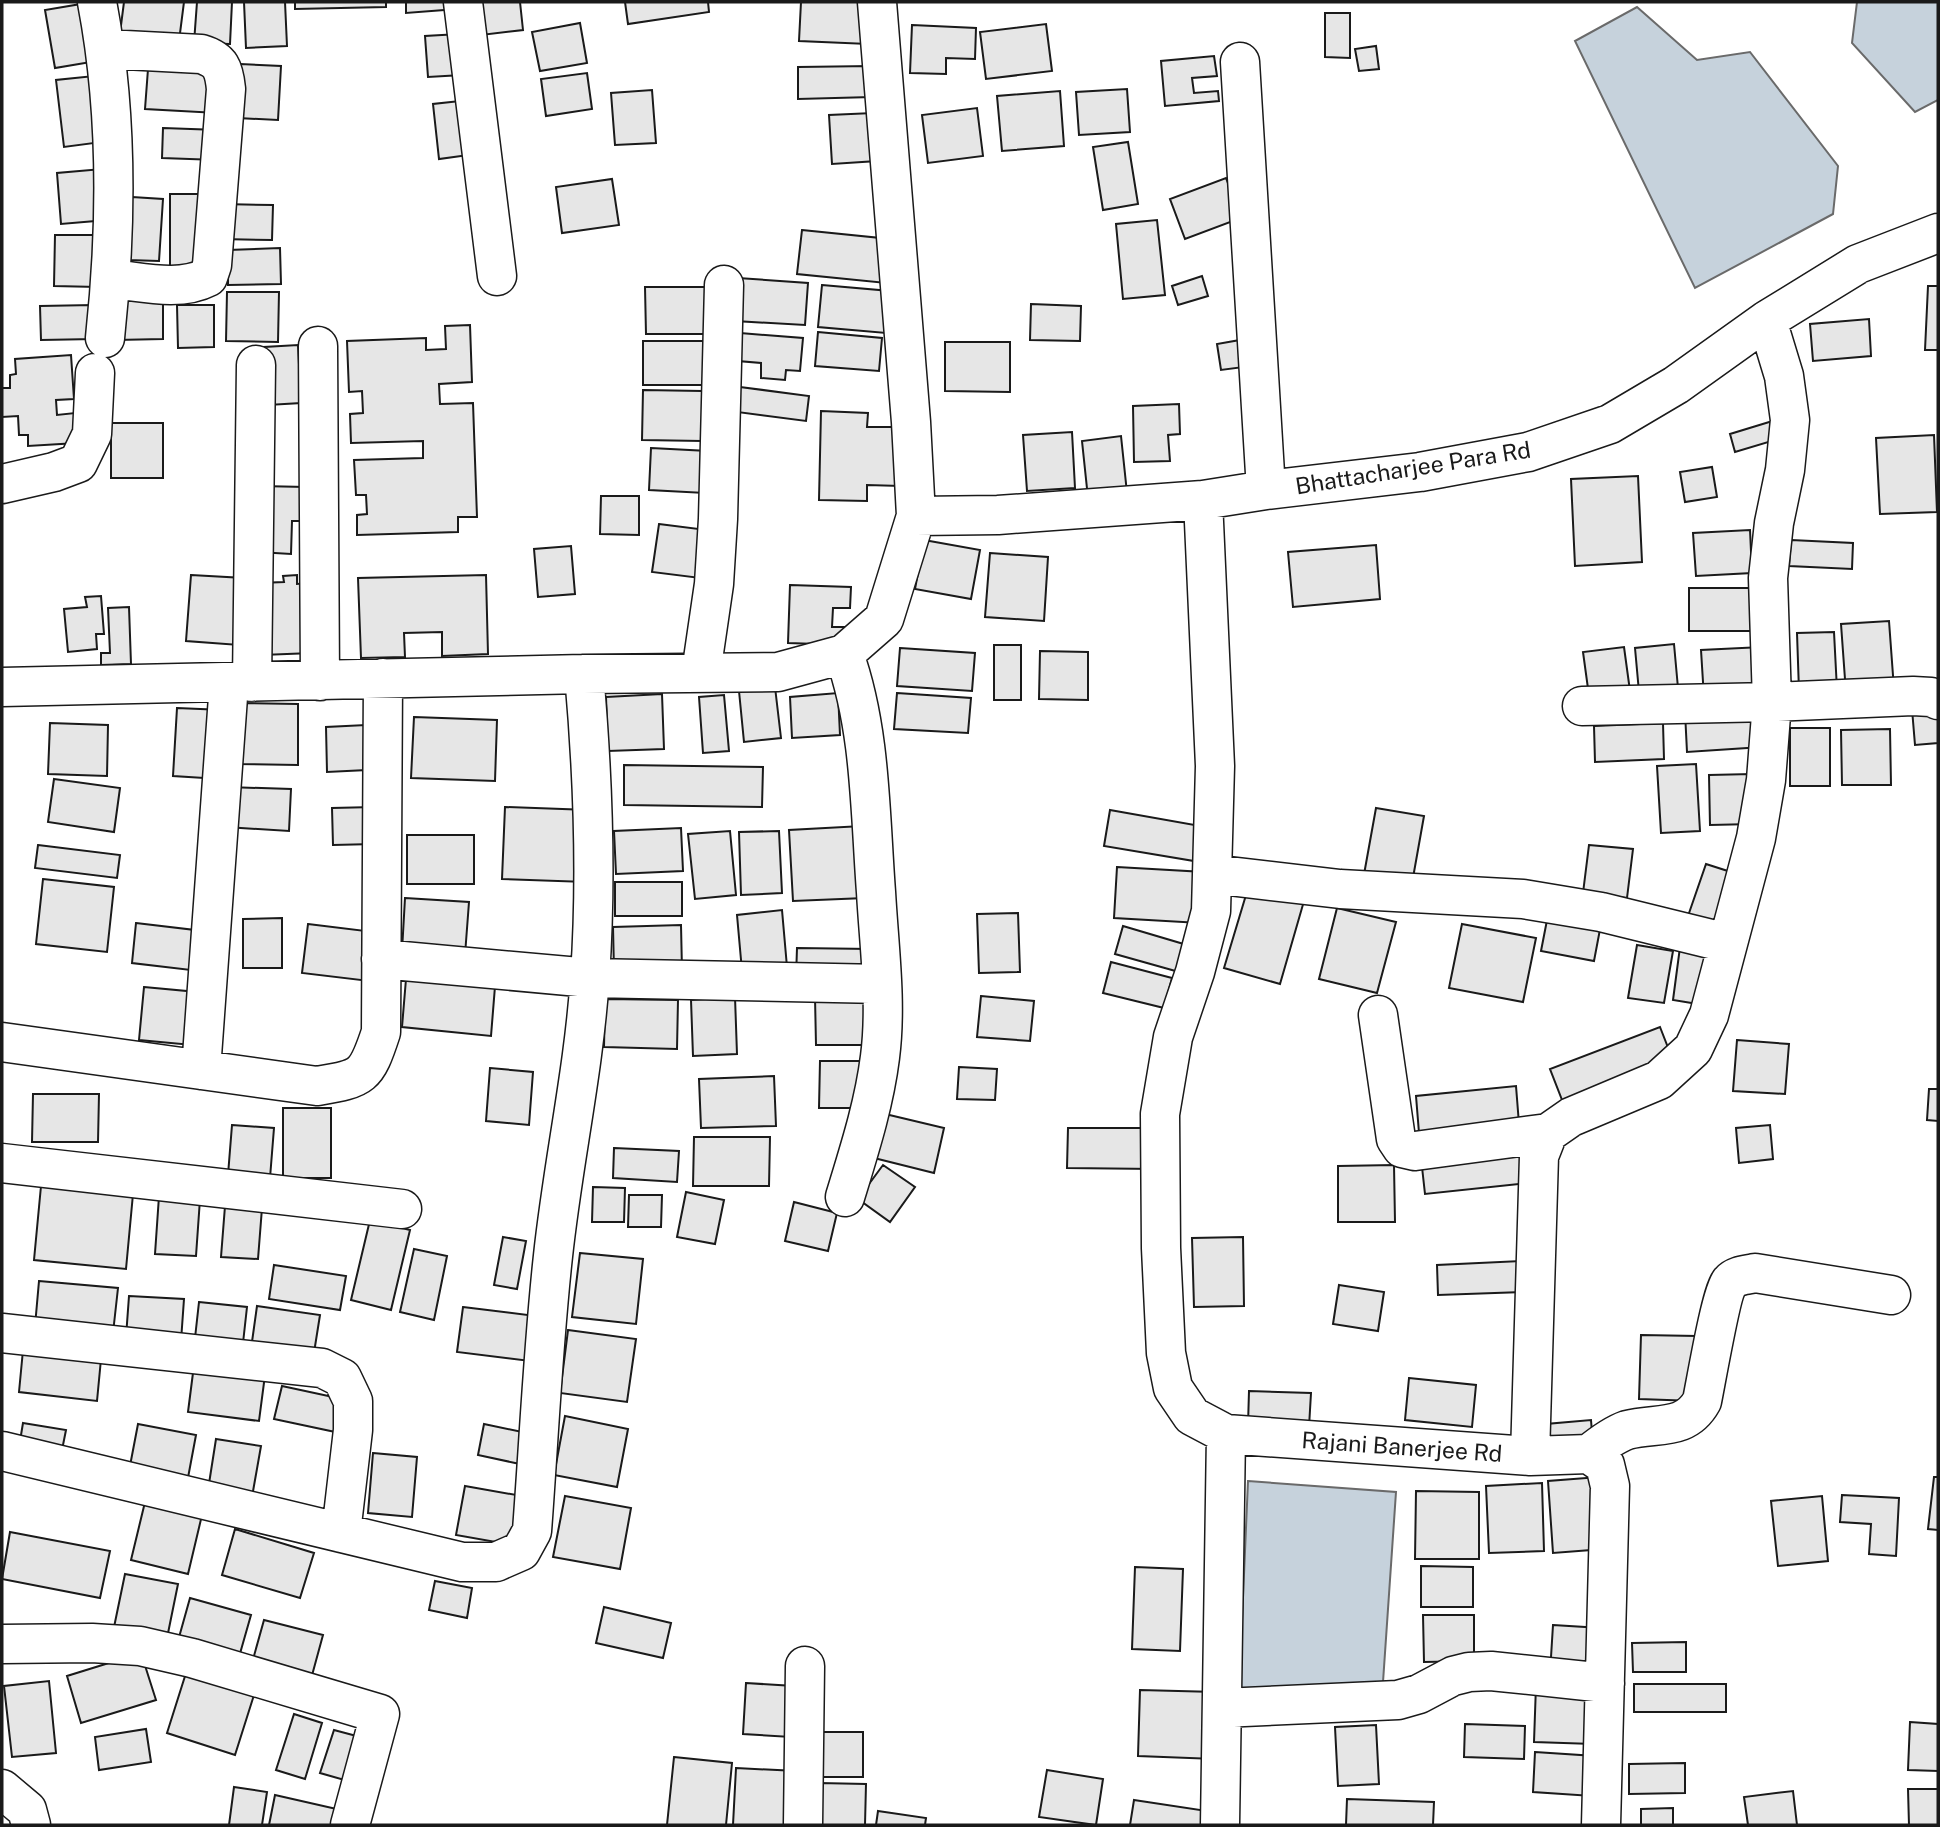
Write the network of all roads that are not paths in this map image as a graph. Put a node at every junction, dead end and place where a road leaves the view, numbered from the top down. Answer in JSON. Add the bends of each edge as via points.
{"nodes":[{"id":1,"x":96,"y":2,"type":"edge"},
{"id":2,"x":463,"y":2,"type":"edge"},
{"id":3,"x":877,"y":2,"type":"edge"},
{"id":4,"x":106,"y":49,"type":"junction"},
{"id":5,"x":1240,"y":62,"type":"dead end"},
{"id":6,"x":1938,"y":233,"type":"edge"},
{"id":7,"x":497,"y":276,"type":"dead end"},
{"id":8,"x":111,"y":279,"type":"junction"},
{"id":9,"x":724,"y":285,"type":"dead end"},
{"id":10,"x":1767,"y":320,"type":"junction"},
{"id":11,"x":318,"y":346,"type":"dead end"},
{"id":12,"x":256,"y":365,"type":"dead end"},
{"id":13,"x":2,"y":484,"type":"edge"},
{"id":14,"x":1266,"y":490,"type":"junction"},
{"id":15,"x":1203,"y":500,"type":"junction"},
{"id":16,"x":916,"y":516,"type":"junction"},
{"id":17,"x":844,"y":654,"type":"junction"},
{"id":18,"x":701,"y":673,"type":"junction"},
{"id":19,"x":584,"y":674,"type":"junction"},
{"id":20,"x":383,"y":678,"type":"junction"},
{"id":21,"x":320,"y":681,"type":"junction"},
{"id":22,"x":241,"y":683,"type":"junction"},
{"id":23,"x":2,"y":687,"type":"edge"},
{"id":24,"x":1938,"y":700,"type":"edge"},
{"id":25,"x":1772,"y":702,"type":"junction"},
{"id":26,"x":1582,"y":705,"type":"dead end"},
{"id":27,"x":1212,"y":874,"type":"junction"},
{"id":28,"x":1727,"y":943,"type":"junction"},
{"id":29,"x":381,"y":959,"type":"junction"},
{"id":30,"x":590,"y":978,"type":"junction"},
{"id":31,"x":882,"y":984,"type":"junction"},
{"id":32,"x":1378,"y":1015,"type":"dead end"},
{"id":33,"x":2,"y":1042,"type":"edge"},
{"id":34,"x":201,"y":1070,"type":"junction"},
{"id":35,"x":1548,"y":1133,"type":"junction"},
{"id":36,"x":2,"y":1163,"type":"edge"},
{"id":37,"x":845,"y":1197,"type":"dead end"},
{"id":38,"x":402,"y":1209,"type":"dead end"},
{"id":39,"x":1891,"y":1295,"type":"dead end"},
{"id":40,"x":2,"y":1334,"type":"edge"},
{"id":41,"x":1226,"y":1434,"type":"junction"},
{"id":42,"x":2,"y":1451,"type":"edge"},
{"id":43,"x":1588,"y":1454,"type":"junction"},
{"id":44,"x":1530,"y":1456,"type":"junction"},
{"id":45,"x":341,"y":1533,"type":"junction"},
{"id":46,"x":2,"y":1644,"type":"edge"},
{"id":47,"x":805,"y":1666,"type":"dead end"},
{"id":48,"x":1605,"y":1683,"type":"junction"},
{"id":49,"x":1222,"y":1708,"type":"junction"},
{"id":50,"x":2,"y":1788,"type":"edge"},
{"id":51,"x":31,"y":1825,"type":"edge"},
{"id":52,"x":350,"y":1825,"type":"edge"},
{"id":53,"x":803,"y":1825,"type":"edge"},
{"id":54,"x":1220,"y":1825,"type":"edge"},
{"id":55,"x":1601,"y":1825,"type":"edge"}],
"edges":[{"from":1,"to":4,"type":"street"},
{"from":2,"to":7,"type":"street"},
{"from":3,"to":16,"type":"street"},
{"from":4,"to":8,"type":"street","via":[[114,139]]},
{"from":4,"to":8,"type":"street","via":[[215,58],[224,69],[226,89],[208,276],[182,286]]},
{"from":5,"to":14,"type":"street"},
{"from":6,"to":10,"type":"street","name":"Bhattacharjee Para Rd","via":[[1858,264]]},
{"from":8,"to":13,"type":"street","via":[[92,434],[78,463]]},
{"from":9,"to":18,"type":"street","via":[[718,519]]},
{"from":10,"to":14,"type":"street","name":"Bhattacharjee Para Rd","via":[[1676,385],[1610,424],[1528,452],[1420,472]]},
{"from":10,"to":25,"type":"street","via":[[1784,376],[1790,420],[1768,578]]},
{"from":11,"to":21,"type":"street"},
{"from":12,"to":22,"type":"street"},
{"from":14,"to":15,"type":"street","name":"Bhattacharjee Para Rd"},
{"from":15,"to":16,"type":"street","name":"Bhattacharjee Para Rd","via":[[998,515]]},
{"from":15,"to":27,"type":"street","via":[[1215,766]]},
{"from":16,"to":17,"type":"street","via":[[884,619]]},
{"from":17,"to":18,"type":"street","via":[[778,672]]},
{"from":17,"to":31,"type":"street","via":[[862,726]]},
{"from":18,"to":19,"type":"street"},
{"from":19,"to":20,"type":"street"},
{"from":19,"to":30,"type":"street","via":[[593,771]]},
{"from":20,"to":21,"type":"street"},
{"from":20,"to":29,"type":"street"},
{"from":21,"to":22,"type":"street"},
{"from":22,"to":23,"type":"street"},
{"from":22,"to":34,"type":"street"},
{"from":24,"to":25,"type":"street","via":[[1913,696]]},
{"from":25,"to":26,"type":"street"},
{"from":25,"to":28,"type":"street","via":[[1756,838]]},
{"from":27,"to":28,"type":"street","via":[[1340,889],[1523,899],[1601,912]]},
{"from":27,"to":41,"type":"street","via":[[1211,911],[1173,1037],[1160,1114],[1161,1248],[1166,1353],[1173,1388],[1192,1416]]},
{"from":28,"to":35,"type":"street","via":[[1709,1015],[1693,1049],[1659,1080],[1571,1117]]},
{"from":29,"to":30,"type":"street"},
{"from":29,"to":34,"type":"street","via":[[381,1032],[371,1064],[352,1080],[317,1086]]},
{"from":30,"to":31,"type":"street"},
{"from":30,"to":45,"type":"street","via":[[553,1255],[532,1531],[521,1551],[496,1562],[462,1562]]},
{"from":31,"to":37,"type":"street","via":[[880,1056],[867,1125]]},
{"from":32,"to":35,"type":"street","via":[[1396,1139],[1402,1148],[1415,1151]]},
{"from":33,"to":34,"type":"street"},
{"from":35,"to":44,"type":"street","via":[[1539,1156]]},
{"from":36,"to":38,"type":"street"},
{"from":39,"to":43,"type":"street","via":[[1755,1273],[1741,1275],[1726,1291],[1702,1401],[1695,1413],[1678,1423],[1626,1431]]},
{"from":40,"to":45,"type":"street","via":[[322,1368],[342,1378],[353,1401],[353,1430]]},
{"from":41,"to":44,"type":"street","name":"Rajani Banerjee Rd"},
{"from":41,"to":49,"type":"street"},
{"from":42,"to":45,"type":"street"},
{"from":43,"to":44,"type":"street","name":"Rajani Banerjee Rd"},
{"from":43,"to":48,"type":"street","via":[[1605,1465],[1610,1486]]},
{"from":46,"to":52,"type":"street","via":[[140,1646],[380,1714]]},
{"from":47,"to":53,"type":"street"},
{"from":48,"to":49,"type":"street","via":[[1469,1672],[1398,1700]]},
{"from":48,"to":55,"type":"street"},
{"from":49,"to":54,"type":"street"},
{"from":50,"to":51,"type":"street","via":[[27,1810]]}]}
